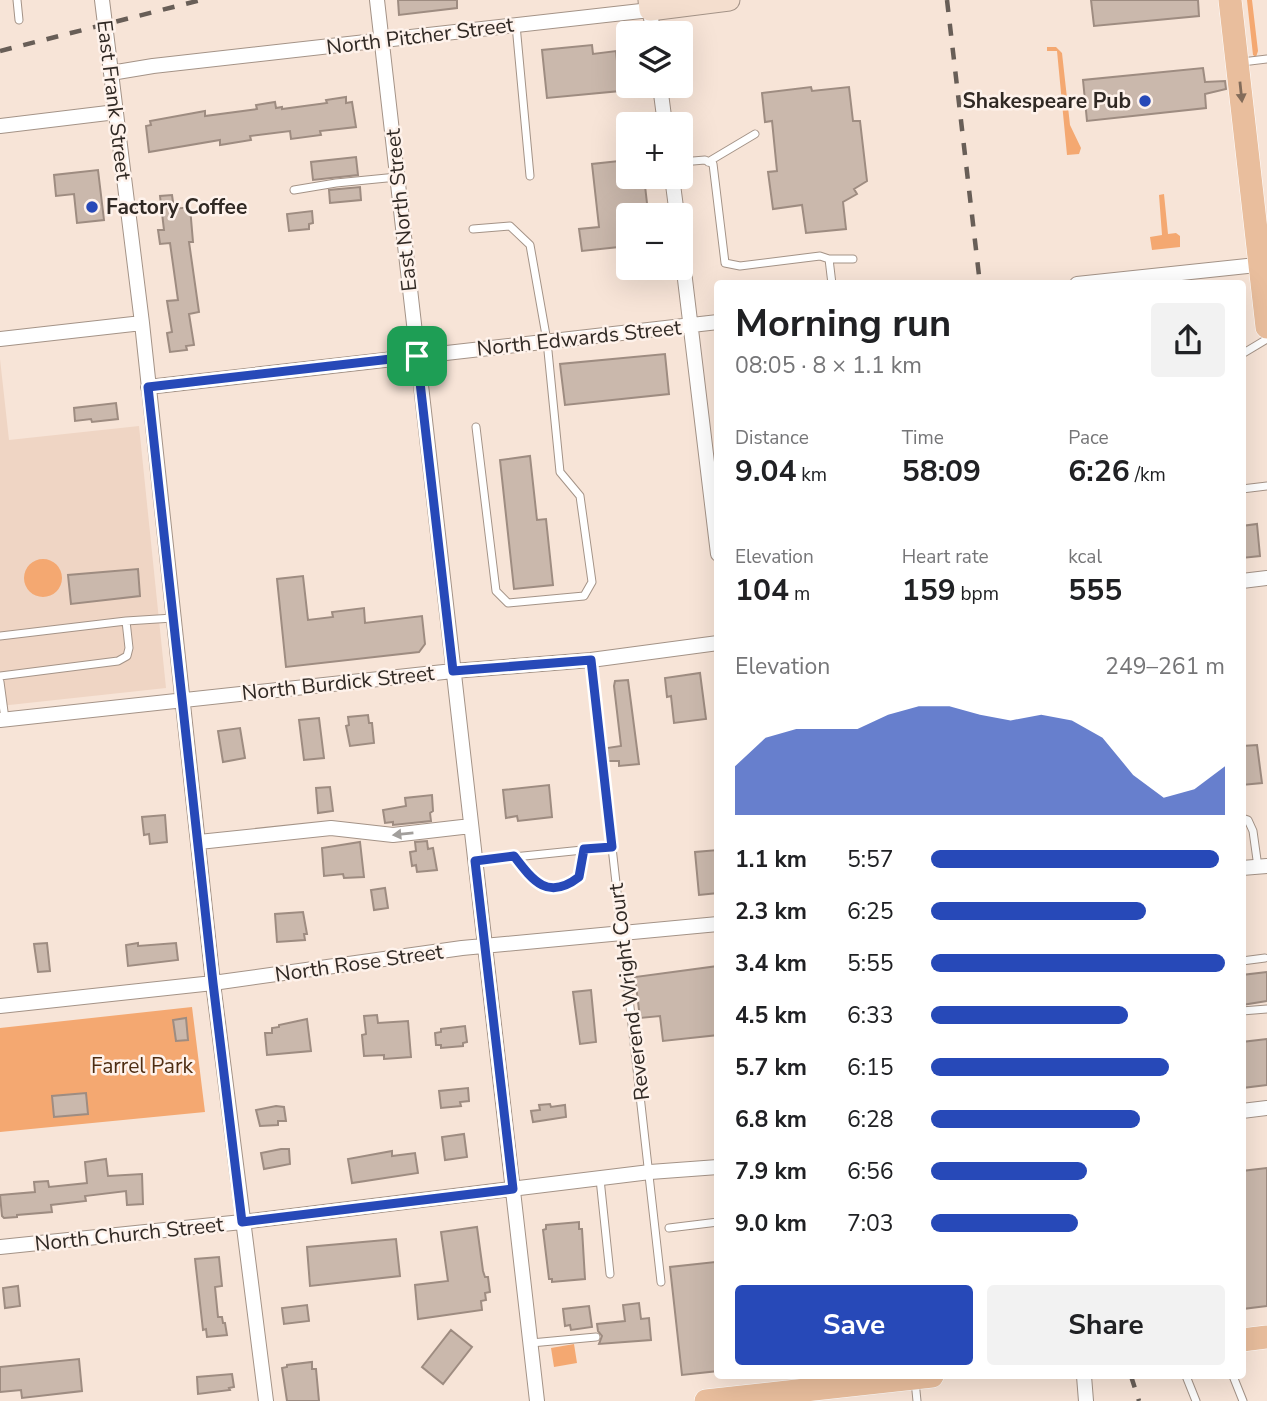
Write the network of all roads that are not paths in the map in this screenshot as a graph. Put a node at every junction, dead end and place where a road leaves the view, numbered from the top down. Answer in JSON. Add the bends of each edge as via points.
{"nodes":[{"id":1,"x":17,"y":0,"type":"edge"},
{"id":2,"x":102,"y":0,"type":"edge"},
{"id":3,"x":377,"y":0,"type":"edge"},
{"id":4,"x":729,"y":0,"type":"edge"},
{"id":5,"x":1230,"y":0,"type":"edge"},
{"id":6,"x":650,"y":5,"type":"edge"},
{"id":7,"x":19,"y":20,"type":"dead end"},
{"id":8,"x":516,"y":26,"type":"junction"},
{"id":9,"x":382,"y":41,"type":"junction"},
{"id":10,"x":1267,"y":59,"type":"edge"},
{"id":11,"x":1238,"y":63,"type":"junction"},
{"id":12,"x":111,"y":73,"type":"junction"},
{"id":13,"x":116,"y":112,"type":"junction"},
{"id":14,"x":0,"y":126,"type":"edge"},
{"id":15,"x":755,"y":134,"type":"dead end"},
{"id":16,"x":693,"y":161,"type":"edge"},
{"id":17,"x":709,"y":162,"type":"junction"},
{"id":18,"x":530,"y":176,"type":"dead end"},
{"id":19,"x":397,"y":177,"type":"junction"},
{"id":20,"x":293,"y":190,"type":"dead end"},
{"id":21,"x":472,"y":229,"type":"dead end"},
{"id":22,"x":853,"y":259,"type":"dead end"},
{"id":23,"x":829,"y":260,"type":"junction"},
{"id":24,"x":1264,"y":264,"type":"edge"},
{"id":25,"x":685,"y":280,"type":"edge"},
{"id":26,"x":832,"y":280,"type":"edge"},
{"id":27,"x":1127,"y":280,"type":"edge"},
{"id":28,"x":714,"y":322,"type":"edge"},
{"id":29,"x":142,"y":323,"type":"junction"},
{"id":30,"x":691,"y":325,"type":"junction"},
{"id":31,"x":1267,"y":327,"type":"edge"},
{"id":32,"x":0,"y":339,"type":"edge"},
{"id":33,"x":1267,"y":339,"type":"edge"},
{"id":34,"x":547,"y":341,"type":"junction"},
{"id":35,"x":1246,"y":352,"type":"edge"},
{"id":36,"x":417,"y":356,"type":"junction"},
{"id":37,"x":148,"y":387,"type":"junction"},
{"id":38,"x":475,"y":427,"type":"dead end"},
{"id":39,"x":1267,"y":486,"type":"edge"},
{"id":40,"x":1246,"y":489,"type":"edge"},
{"id":41,"x":714,"y":520,"type":"edge"},
{"id":42,"x":1267,"y":578,"type":"edge"},
{"id":43,"x":1246,"y":581,"type":"edge"},
{"id":44,"x":174,"y":618,"type":"junction"},
{"id":45,"x":126,"y":621,"type":"junction"},
{"id":46,"x":0,"y":636,"type":"edge"},
{"id":47,"x":714,"y":644,"type":"edge"},
{"id":48,"x":591,"y":660,"type":"junction"},
{"id":49,"x":453,"y":671,"type":"junction"},
{"id":50,"x":0,"y":676,"type":"edge"},
{"id":51,"x":0,"y":682,"type":"edge"},
{"id":52,"x":183,"y":700,"type":"junction"},
{"id":53,"x":2,"y":720,"type":"edge"},
{"id":54,"x":1246,"y":819,"type":"edge"},
{"id":55,"x":471,"y":826,"type":"junction"},
{"id":56,"x":199,"y":842,"type":"junction"},
{"id":57,"x":612,"y":847,"type":"junction"},
{"id":58,"x":584,"y":849,"type":"junction"},
{"id":59,"x":514,"y":856,"type":"junction"},
{"id":60,"x":475,"y":861,"type":"junction"},
{"id":61,"x":1262,"y":866,"type":"edge"},
{"id":62,"x":714,"y":924,"type":"edge"},
{"id":63,"x":622,"y":932,"type":"junction"},
{"id":64,"x":484,"y":946,"type":"junction"},
{"id":65,"x":1265,"y":958,"type":"edge"},
{"id":66,"x":1246,"y":960,"type":"edge"},
{"id":67,"x":213,"y":983,"type":"junction"},
{"id":68,"x":0,"y":1006,"type":"edge"},
{"id":69,"x":1267,"y":1009,"type":"edge"},
{"id":70,"x":1246,"y":1011,"type":"edge"},
{"id":71,"x":1267,"y":1108,"type":"edge"},
{"id":72,"x":1246,"y":1111,"type":"edge"},
{"id":73,"x":714,"y":1167,"type":"edge"},
{"id":74,"x":650,"y":1172,"type":"junction"},
{"id":75,"x":600,"y":1178,"type":"junction"},
{"id":76,"x":513,"y":1189,"type":"junction"},
{"id":77,"x":242,"y":1222,"type":"junction"},
{"id":78,"x":714,"y":1222,"type":"edge"},
{"id":79,"x":669,"y":1228,"type":"dead end"},
{"id":80,"x":0,"y":1247,"type":"edge"},
{"id":81,"x":610,"y":1274,"type":"dead end"},
{"id":82,"x":661,"y":1282,"type":"dead end"},
{"id":83,"x":596,"y":1337,"type":"dead end"},
{"id":84,"x":1267,"y":1338,"type":"edge"},
{"id":85,"x":1246,"y":1340,"type":"edge"},
{"id":86,"x":531,"y":1343,"type":"junction"},
{"id":87,"x":894,"y":1379,"type":"edge"},
{"id":88,"x":912,"y":1379,"type":"edge"},
{"id":89,"x":1084,"y":1379,"type":"edge"},
{"id":90,"x":1187,"y":1379,"type":"edge"},
{"id":91,"x":1234,"y":1379,"type":"edge"},
{"id":92,"x":805,"y":1389,"type":"edge"},
{"id":93,"x":266,"y":1401,"type":"edge"},
{"id":94,"x":537,"y":1401,"type":"edge"},
{"id":95,"x":706,"y":1401,"type":"edge"},
{"id":96,"x":917,"y":1401,"type":"edge"},
{"id":97,"x":1086,"y":1401,"type":"edge"},
{"id":98,"x":1196,"y":1401,"type":"edge"},
{"id":99,"x":1243,"y":1401,"type":"edge"}],
"edges":[{"from":1,"to":7,"type":"lane"},
{"from":2,"to":12,"type":"street","name":"East Frank Street"},
{"from":3,"to":9,"type":"street","name":"East North Street"},
{"from":4,"to":6,"type":"street","name":"North Pitcher Street"},
{"from":5,"to":11,"type":"main road"},
{"from":6,"to":8,"type":"street","name":"North Pitcher Street"},
{"from":8,"to":9,"type":"street","name":"North Pitcher Street"},
{"from":8,"to":18,"type":"lane"},
{"from":9,"to":12,"type":"street","name":"North Pitcher Street"},
{"from":9,"to":19,"type":"street","name":"East North Street"},
{"from":10,"to":11,"type":"lane"},
{"from":11,"to":24,"type":"main road","one_way":true},
{"from":12,"to":13,"type":"street","name":"East Frank Street"},
{"from":13,"to":14,"type":"street"},
{"from":13,"to":29,"type":"street","name":"East Frank Street"},
{"from":15,"to":17,"type":"lane"},
{"from":16,"to":17,"type":"lane"},
{"from":17,"to":23,"type":"lane","via":[[713,164],[725,263],[740,266],[820,256]]},
{"from":19,"to":20,"type":"lane"},
{"from":19,"to":36,"type":"street","name":"East North Street"},
{"from":21,"to":34,"type":"lane","via":[[510,226],[530,245]]},
{"from":22,"to":23,"type":"lane"},
{"from":23,"to":26,"type":"lane"},
{"from":24,"to":27,"type":"street"},
{"from":24,"to":31,"type":"main road"},
{"from":25,"to":30,"type":"street"},
{"from":28,"to":30,"type":"street","name":"North Edwards Street"},
{"from":29,"to":32,"type":"street"},
{"from":29,"to":37,"type":"street","name":"East Frank Street"},
{"from":30,"to":34,"type":"street","name":"North Edwards Street"},
{"from":30,"to":41,"type":"street"},
{"from":33,"to":35,"type":"lane"},
{"from":34,"to":36,"type":"street","name":"North Edwards Street"},
{"from":34,"to":38,"type":"lane","via":[[560,472],[580,496],[592,582],[583,596],[508,603],[496,591]]},
{"from":36,"to":37,"type":"street","name":"North Edwards Street"},
{"from":36,"to":49,"type":"street","name":"East North Street"},
{"from":37,"to":44,"type":"street","name":"East Frank Street"},
{"from":39,"to":40,"type":"lane"},
{"from":42,"to":43,"type":"street"},
{"from":44,"to":45,"type":"lane"},
{"from":44,"to":52,"type":"street","name":"East Frank Street"},
{"from":45,"to":46,"type":"lane"},
{"from":45,"to":50,"type":"lane","via":[[129,648],[127,656],[118,660]]},
{"from":47,"to":48,"type":"street","name":"North Burdick Street"},
{"from":48,"to":49,"type":"street","name":"North Burdick Street"},
{"from":48,"to":57,"type":"lane","name":"Reverend Wright Court"},
{"from":49,"to":52,"type":"street","name":"North Burdick Street"},
{"from":49,"to":55,"type":"street","name":"East North Street"},
{"from":51,"to":53,"type":"lane"},
{"from":52,"to":53,"type":"street","name":"North Burdick Street"},
{"from":52,"to":56,"type":"street","name":"East Frank Street"},
{"from":54,"to":61,"type":"lane"},
{"from":55,"to":56,"type":"street","one_way":true,"via":[[393,835],[331,828]]},
{"from":55,"to":60,"type":"street","name":"East North Street"},
{"from":56,"to":67,"type":"street","name":"East Frank Street"},
{"from":57,"to":58,"type":"lane"},
{"from":57,"to":63,"type":"lane","name":"Reverend Wright Court"},
{"from":58,"to":59,"type":"lane"},
{"from":58,"to":59,"type":"lane","via":[[579,877],[568,886],[552,888],[534,883]]},
{"from":59,"to":60,"type":"lane"},
{"from":60,"to":64,"type":"street","name":"East North Street"},
{"from":62,"to":63,"type":"street","name":"North Rose Street"},
{"from":63,"to":64,"type":"street","name":"North Rose Street"},
{"from":63,"to":74,"type":"lane","name":"Reverend Wright Court"},
{"from":64,"to":67,"type":"street","name":"North Rose Street"},
{"from":64,"to":76,"type":"street","name":"East North Street"},
{"from":65,"to":66,"type":"lane"},
{"from":67,"to":68,"type":"street","name":"North Rose Street"},
{"from":67,"to":77,"type":"street","name":"East Frank Street"},
{"from":69,"to":70,"type":"lane"},
{"from":71,"to":72,"type":"street"},
{"from":73,"to":74,"type":"street","name":"North Church Street"},
{"from":74,"to":75,"type":"street","name":"North Church Street"},
{"from":74,"to":82,"type":"lane","name":"Reverend Wright Court"},
{"from":75,"to":76,"type":"street","name":"North Church Street"},
{"from":75,"to":81,"type":"lane"},
{"from":76,"to":77,"type":"street","name":"North Church Street"},
{"from":76,"to":86,"type":"street","name":"East North Street"},
{"from":77,"to":80,"type":"street","name":"North Church Street"},
{"from":77,"to":93,"type":"street","name":"East Frank Street"},
{"from":78,"to":79,"type":"lane"},
{"from":83,"to":86,"type":"lane"},
{"from":84,"to":85,"type":"main road"},
{"from":86,"to":94,"type":"street","name":"East North Street"},
{"from":87,"to":92,"type":"main road"},
{"from":88,"to":96,"type":"lane"},
{"from":89,"to":97,"type":"street"},
{"from":90,"to":98,"type":"lane"},
{"from":91,"to":99,"type":"lane"},
{"from":92,"to":95,"type":"main road"}]}
